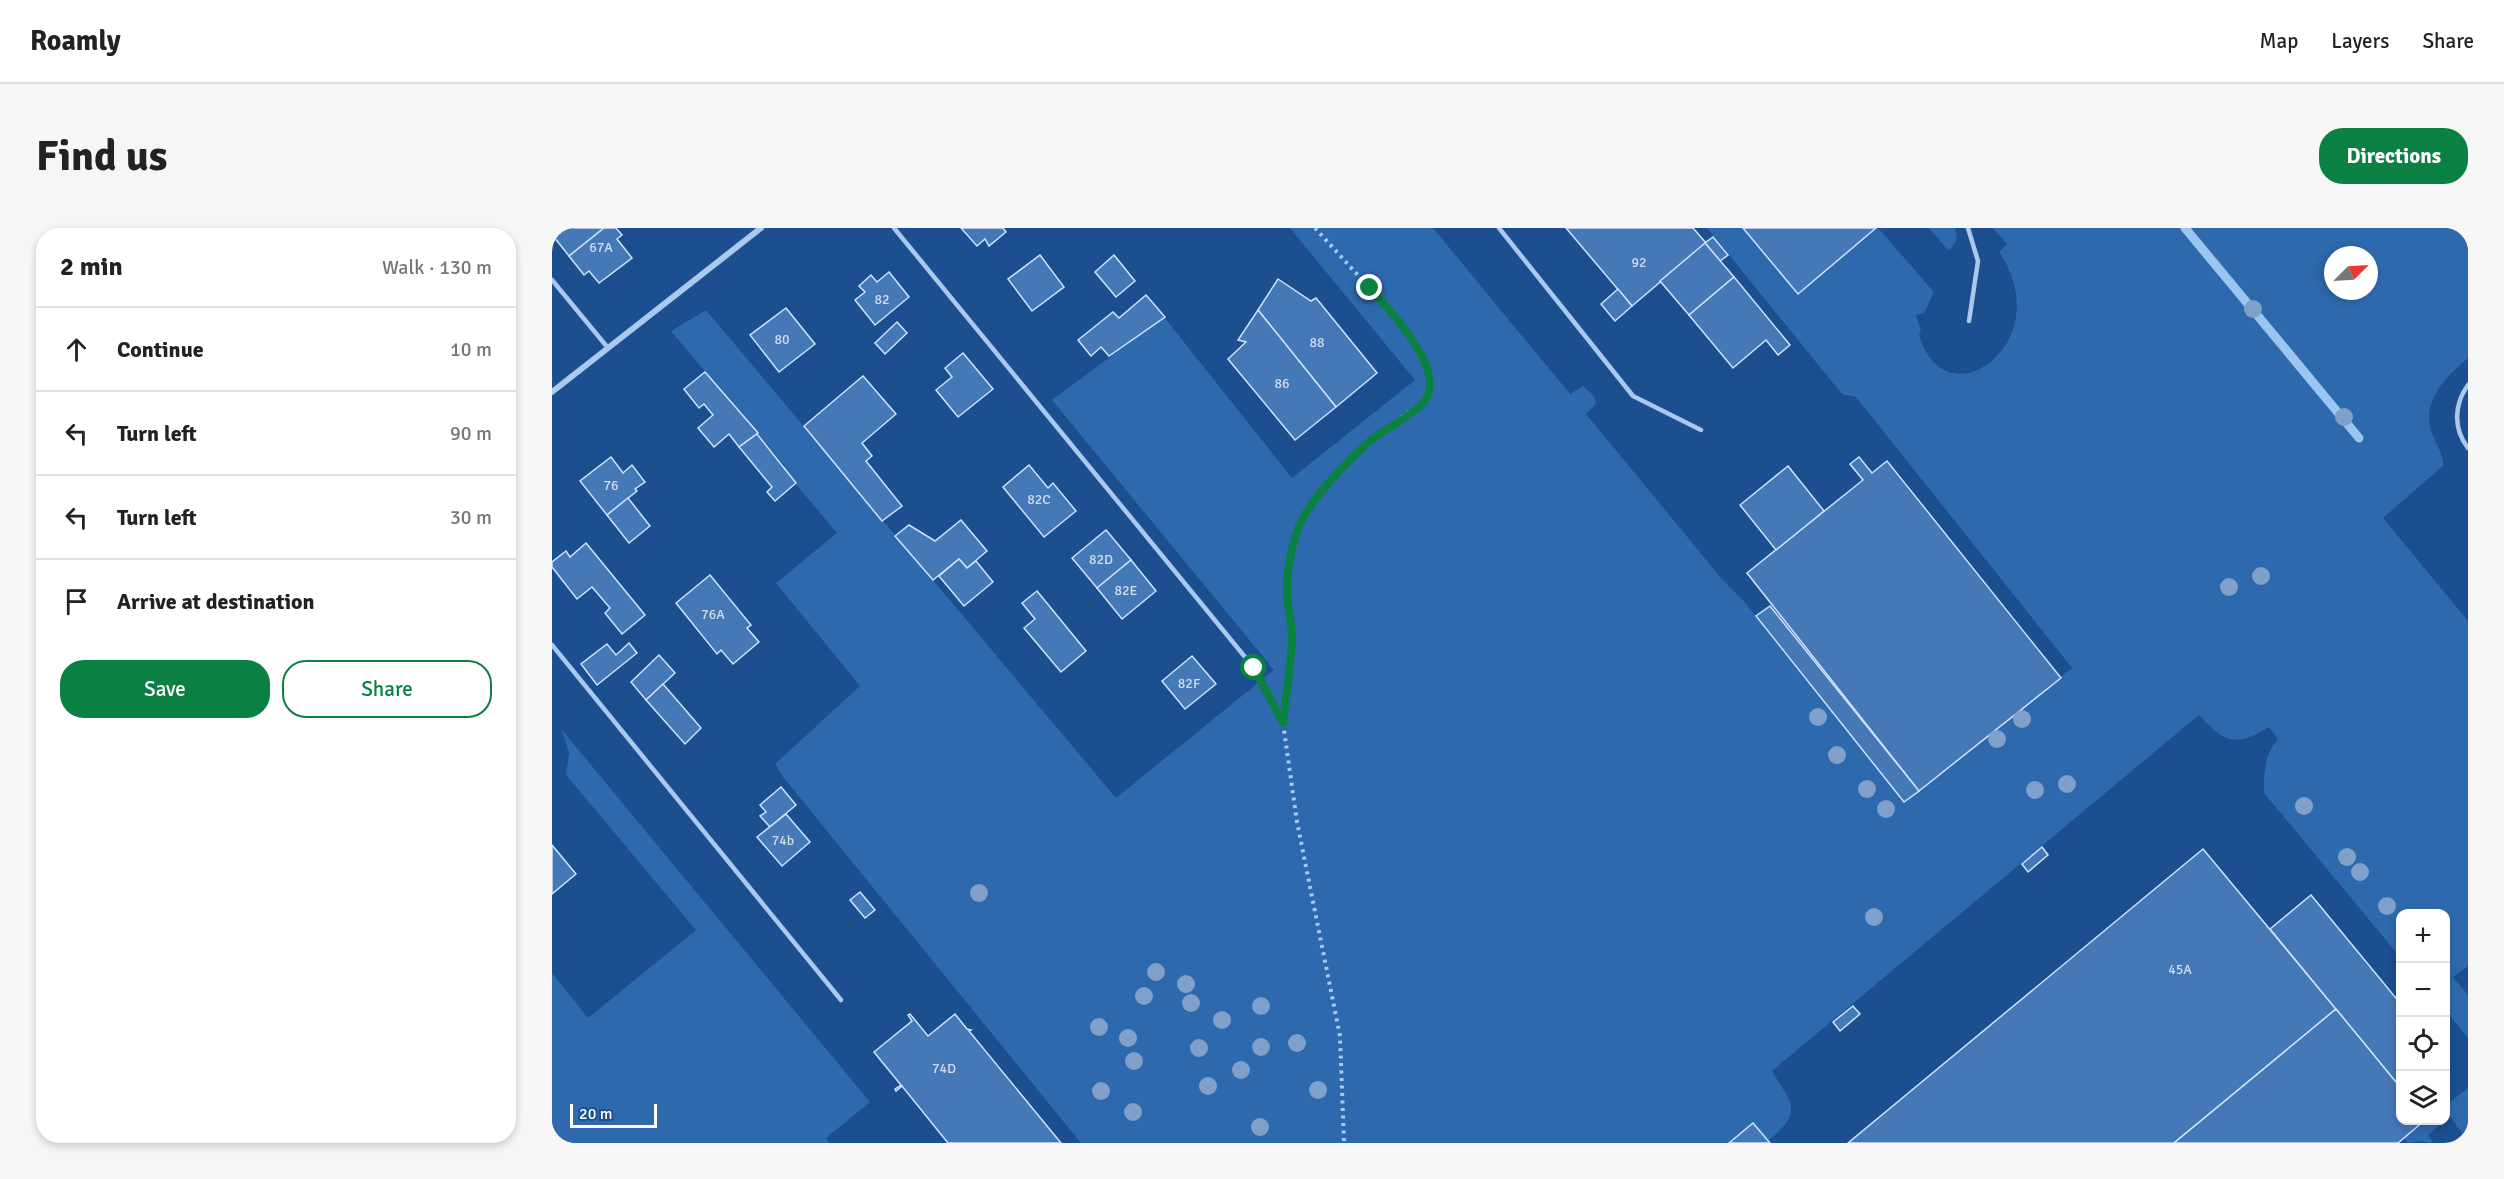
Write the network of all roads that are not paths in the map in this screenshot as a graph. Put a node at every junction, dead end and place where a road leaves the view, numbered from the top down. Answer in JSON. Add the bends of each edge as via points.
{"nodes":[{"id":1,"x":761,"y":228,"type":"edge"},
{"id":2,"x":894,"y":228,"type":"edge"},
{"id":3,"x":1499,"y":228,"type":"edge"},
{"id":4,"x":1968,"y":228,"type":"edge"},
{"id":5,"x":552,"y":280,"type":"edge"},
{"id":6,"x":1969,"y":321,"type":"dead end"},
{"id":7,"x":608,"y":348,"type":"junction"},
{"id":8,"x":2468,"y":385,"type":"edge"},
{"id":9,"x":552,"y":392,"type":"edge"},
{"id":10,"x":1701,"y":429,"type":"dead end"},
{"id":11,"x":2468,"y":448,"type":"edge"},
{"id":12,"x":552,"y":645,"type":"edge"},
{"id":13,"x":1254,"y":668,"type":"road end"},
{"id":14,"x":841,"y":1000,"type":"dead end"}],
"edges":[{"from":1,"to":7,"type":"street"},
{"from":2,"to":13,"type":"lane"},
{"from":3,"to":10,"type":"lane","via":[[1633,396]]},
{"from":4,"to":6,"type":"lane","via":[[1978,261]]},
{"from":5,"to":7,"type":"lane"},
{"from":7,"to":9,"type":"street"},
{"from":8,"to":11,"type":"lane","via":[[2457,408],[2458,426]]},
{"from":12,"to":14,"type":"lane"}]}
